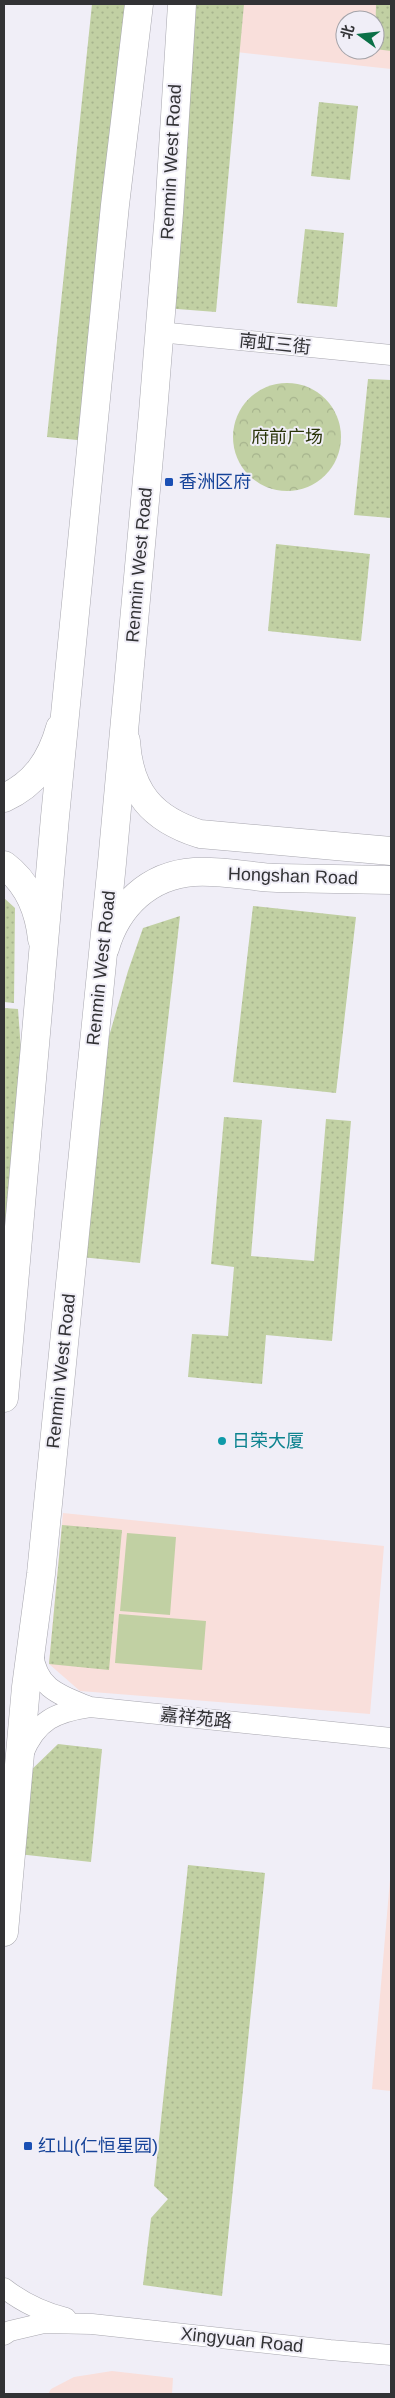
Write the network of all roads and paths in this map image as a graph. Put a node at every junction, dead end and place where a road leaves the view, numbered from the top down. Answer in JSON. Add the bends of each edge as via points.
{"nodes":[{"id":1,"x":139,"y":4,"type":"edge"},
{"id":2,"x":182,"y":4,"type":"edge"},
{"id":3,"x":159,"y":332,"type":"junction"},
{"id":4,"x":391,"y":356,"type":"edge"},
{"id":5,"x":66,"y":705,"type":"junction"},
{"id":6,"x":125,"y":714,"type":"junction"},
{"id":7,"x":4,"y":798,"type":"edge"},
{"id":8,"x":391,"y":851,"type":"edge"},
{"id":9,"x":4,"y":865,"type":"edge"},
{"id":10,"x":391,"y":880,"type":"edge"},
{"id":11,"x":44,"y":950,"type":"junction"},
{"id":12,"x":103,"y":954,"type":"junction"},
{"id":13,"x":4,"y":1398,"type":"edge"},
{"id":14,"x":32,"y":1649,"type":"junction"},
{"id":15,"x":90,"y":1706,"type":"junction"},
{"id":16,"x":391,"y":1738,"type":"edge"},
{"id":17,"x":19,"y":1764,"type":"junction"},
{"id":18,"x":4,"y":1932,"type":"edge"},
{"id":19,"x":4,"y":2288,"type":"edge"},
{"id":20,"x":92,"y":2324,"type":"junction"},
{"id":21,"x":4,"y":2335,"type":"edge"},
{"id":22,"x":391,"y":2355,"type":"edge"}],
"edges":[{"from":1,"to":5,"type":"main road","via":[[114,215]]},
{"from":2,"to":3,"type":"main road","name":"Renmin West Road"},
{"from":3,"to":4,"type":"street","name":"南虹三街"},
{"from":3,"to":6,"type":"main road","name":"Renmin West Road"},
{"from":5,"to":7,"type":"main road","via":[[54,749],[44,767],[21,789]]},
{"from":5,"to":11,"type":"main road"},
{"from":6,"to":8,"type":"main road","name":"Hongshan Road","via":[[126,744],[136,787],[157,814],[172,823],[200,834]]},
{"from":6,"to":12,"type":"main road","name":"Renmin West Road"},
{"from":9,"to":11,"type":"main road","via":[[29,893]]},
{"from":10,"to":12,"type":"main road","name":"Hongshan Road","via":[[276,878],[195,872],[163,878],[133,898],[115,923]]},
{"from":11,"to":13,"type":"main road"},
{"from":12,"to":14,"type":"main road","name":"Renmin West Road"},
{"from":14,"to":15,"type":"street","name":"嘉祥苑路","via":[[34,1666],[44,1684],[62,1696]]},
{"from":14,"to":17,"type":"main road","name":"Renmin West Road"},
{"from":15,"to":16,"type":"street","name":"嘉祥苑路"},
{"from":15,"to":17,"type":"street","via":[[50,1717],[37,1729]]},
{"from":17,"to":18,"type":"main road","name":"Renmin West Road"},
{"from":19,"to":20,"type":"street","name":"Xingyuan Road","via":[[45,2313]]},
{"from":20,"to":21,"type":"street","name":"Xingyuan Road","via":[[44,2323]]},
{"from":20,"to":22,"type":"street","name":"Xingyuan Road"}]}
